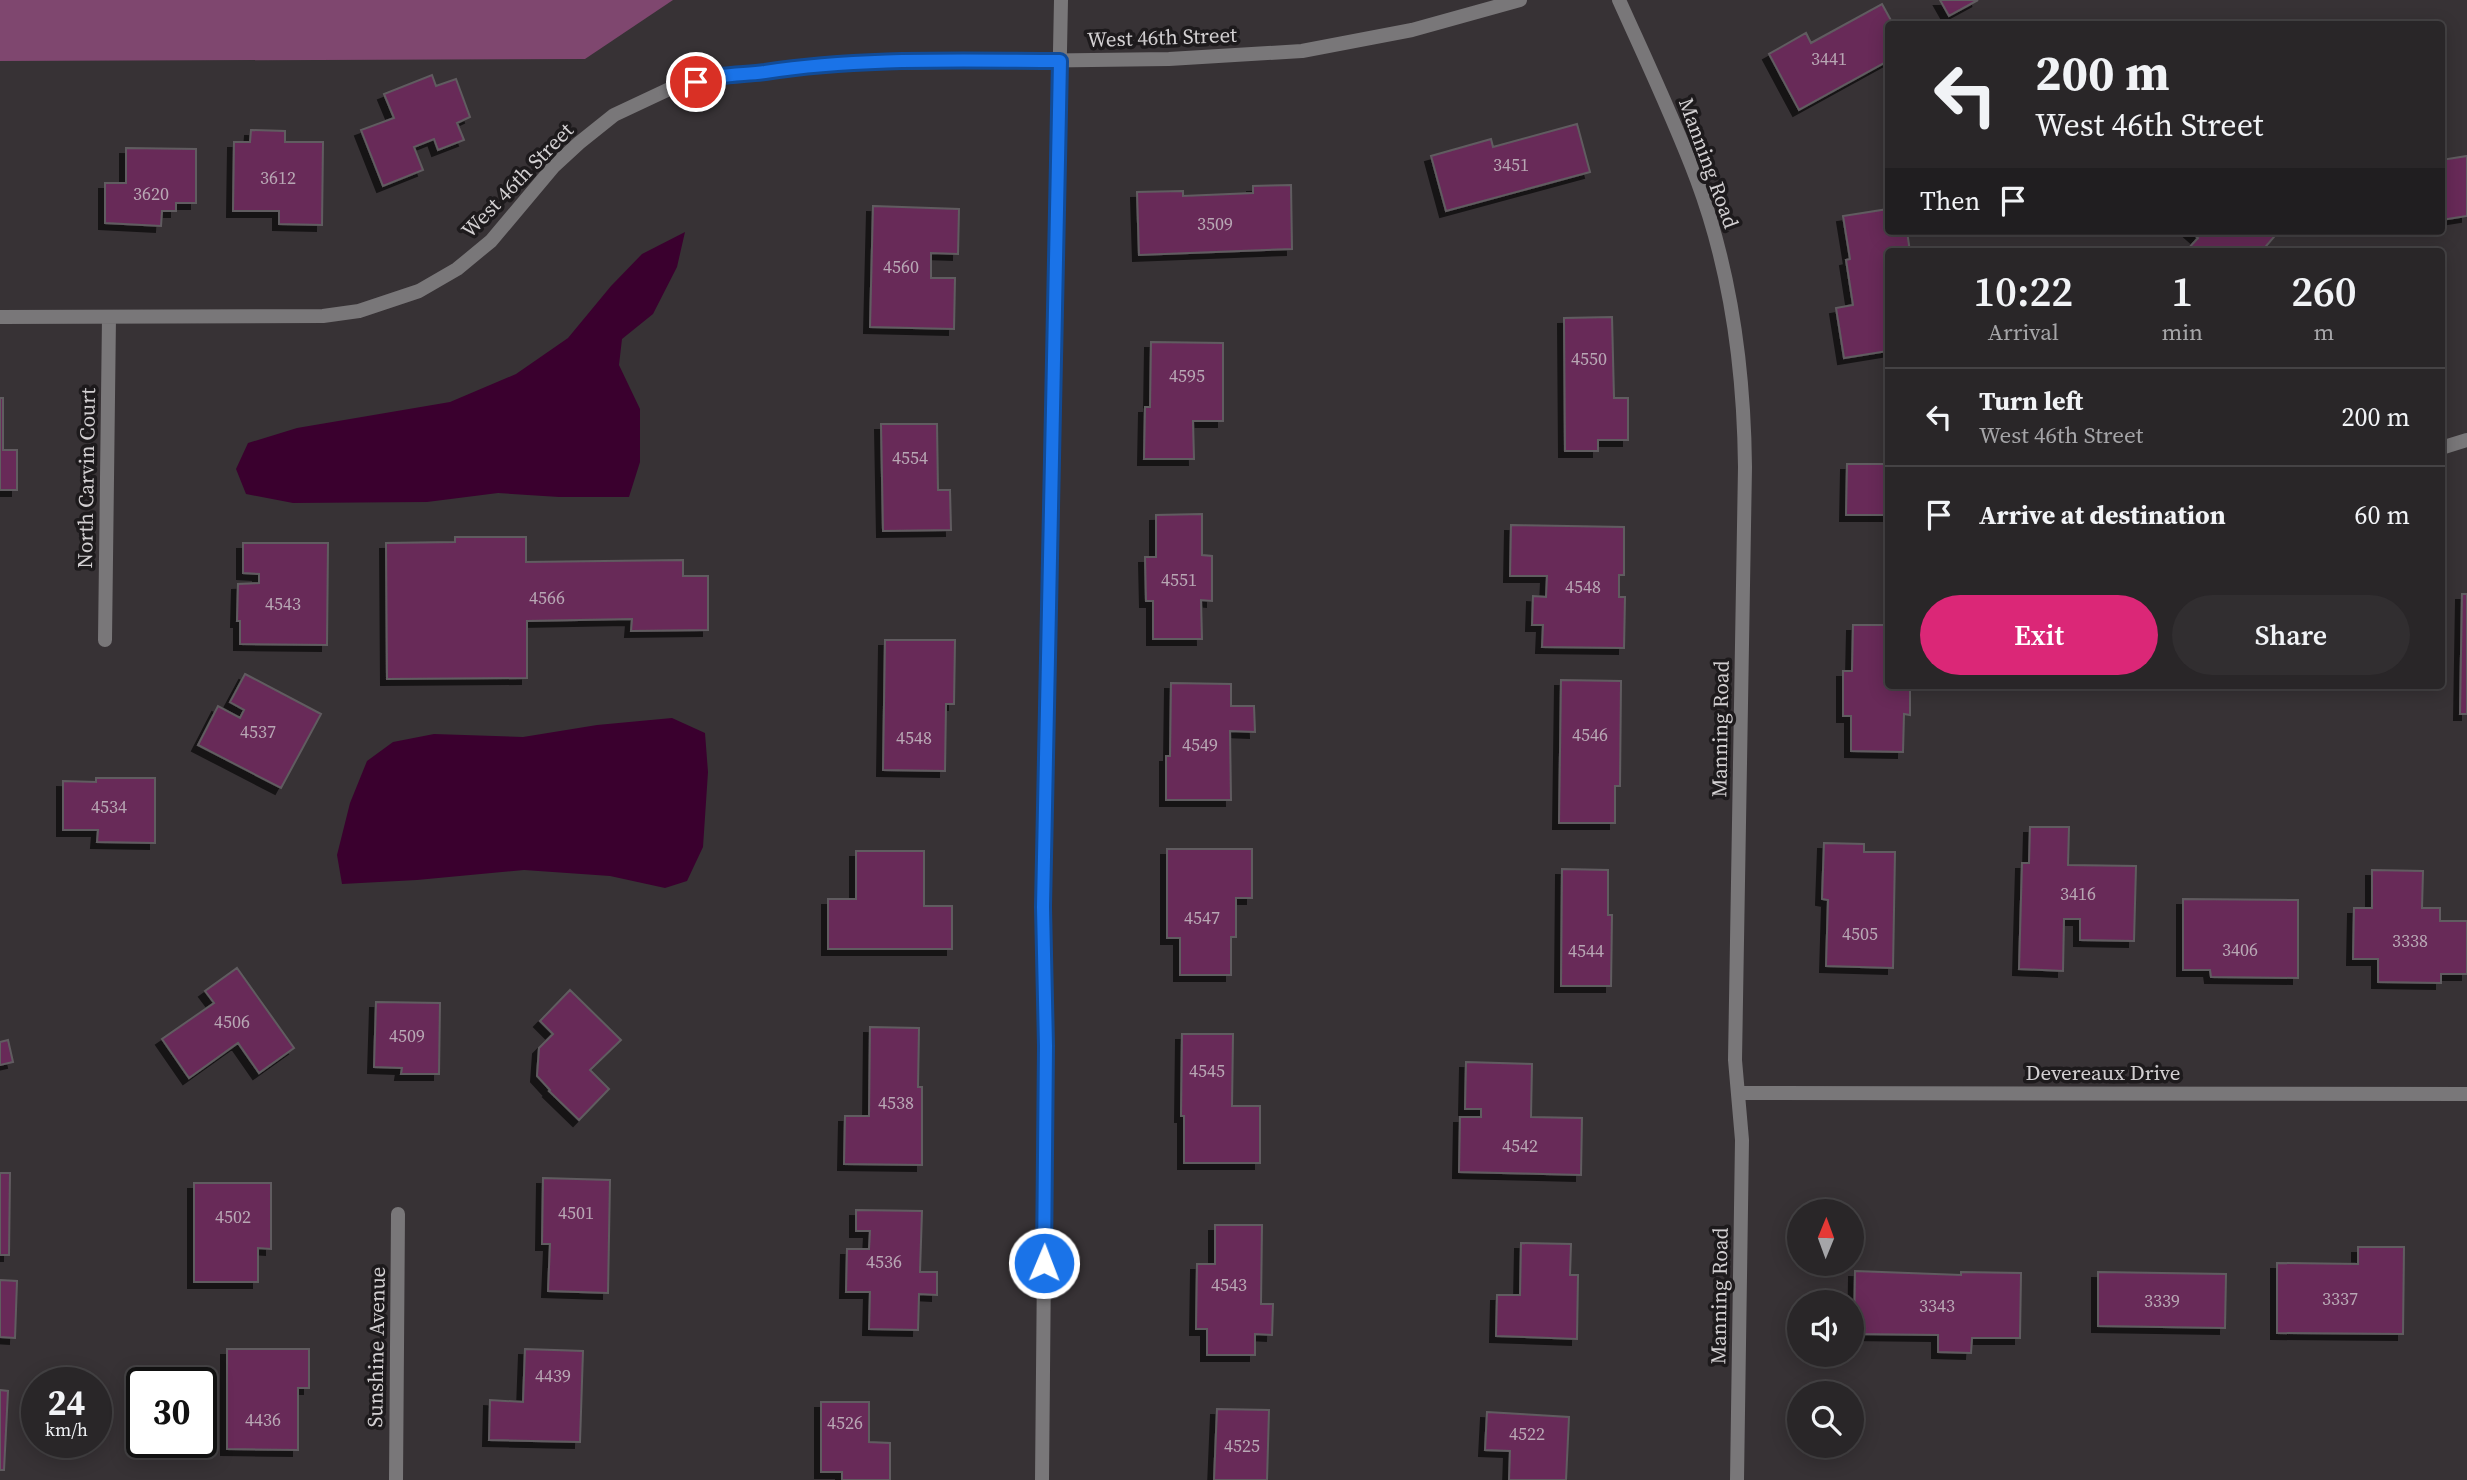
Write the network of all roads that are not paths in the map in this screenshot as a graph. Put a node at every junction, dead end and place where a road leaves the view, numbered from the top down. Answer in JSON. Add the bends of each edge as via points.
{"nodes":[{"id":1,"x":1061,"y":0,"type":"edge"},
{"id":2,"x":1520,"y":0,"type":"edge"},
{"id":3,"x":1619,"y":0,"type":"edge"},
{"id":4,"x":1060,"y":61,"type":"junction"},
{"id":5,"x":0,"y":317,"type":"edge"},
{"id":6,"x":109,"y":317,"type":"junction"},
{"id":7,"x":2467,"y":440,"type":"edge"},
{"id":8,"x":2445,"y":446,"type":"edge"},
{"id":9,"x":105,"y":640,"type":"dead end"},
{"id":10,"x":1738,"y":1093,"type":"junction"},
{"id":11,"x":2467,"y":1094,"type":"edge"},
{"id":12,"x":398,"y":1214,"type":"dead end"},
{"id":13,"x":396,"y":1480,"type":"edge"},
{"id":14,"x":1042,"y":1480,"type":"edge"},
{"id":15,"x":1737,"y":1480,"type":"edge"}],
"edges":[{"from":1,"to":4,"type":"street"},
{"from":2,"to":4,"type":"street","name":"West 46th Street","via":[[1412,30],[1302,51]]},
{"from":3,"to":10,"type":"street","name":"Manning Road","via":[[1698,181],[1727,288],[1741,376],[1745,467]]},
{"from":4,"to":6,"type":"street","name":"West 46th Street","via":[[792,66],[680,84],[614,115],[554,166],[491,241],[457,269],[419,291],[359,311],[323,316]]},
{"from":4,"to":14,"type":"street","via":[[1043,907]]},
{"from":5,"to":6,"type":"street","name":"West 46th Street"},
{"from":6,"to":9,"type":"street","name":"North Carvin Court"},
{"from":7,"to":8,"type":"street"},
{"from":10,"to":11,"type":"street","name":"Devereaux Drive"},
{"from":10,"to":15,"type":"street","name":"Manning Road","via":[[1742,1140]]},
{"from":12,"to":13,"type":"street","name":"Sunshine Avenue"}]}
